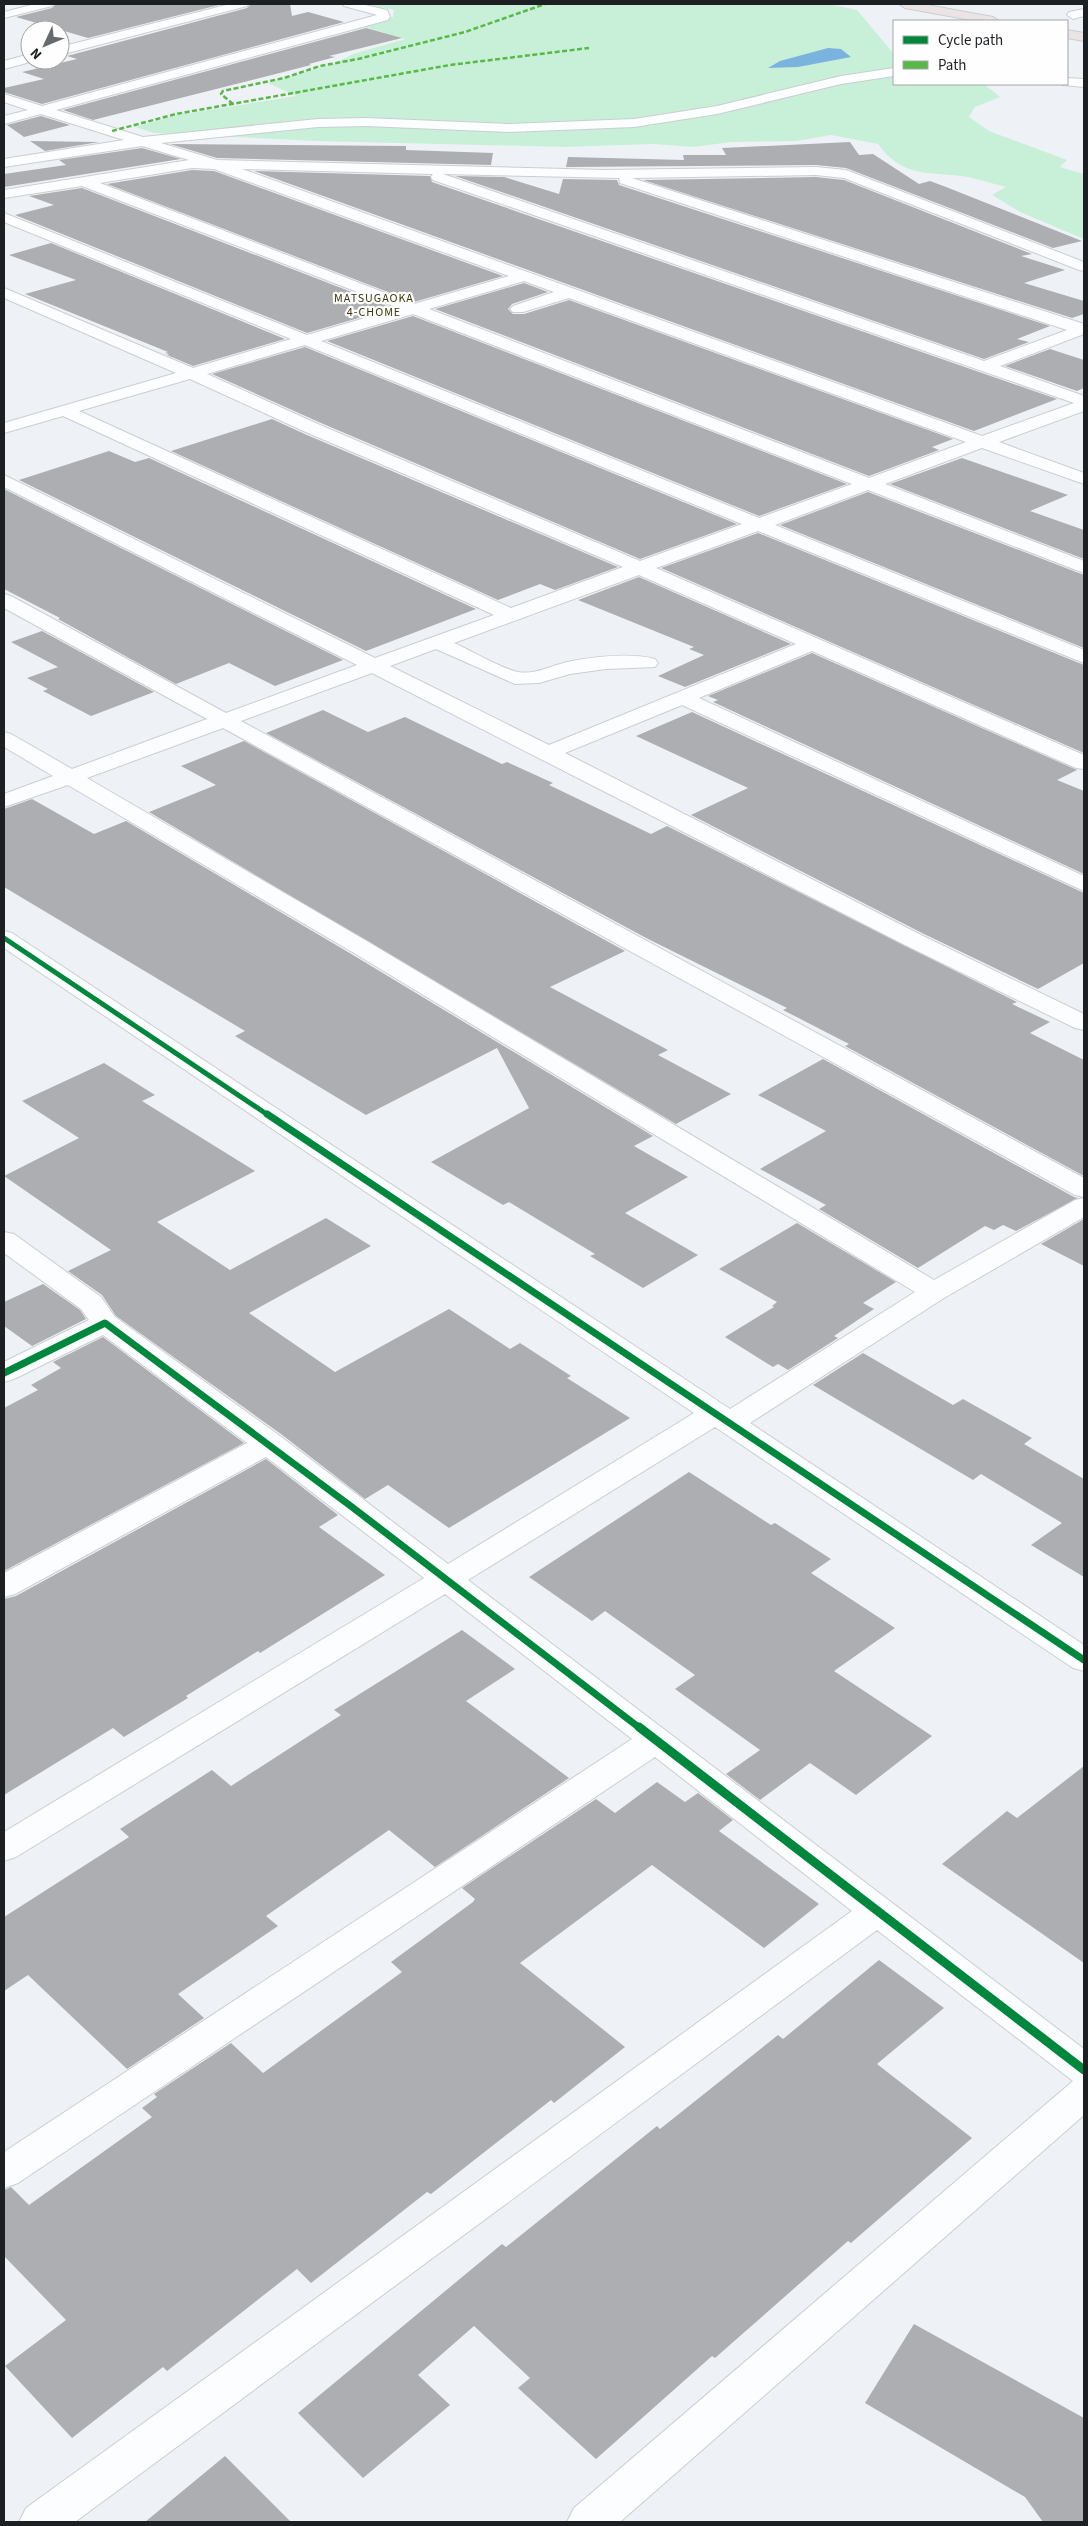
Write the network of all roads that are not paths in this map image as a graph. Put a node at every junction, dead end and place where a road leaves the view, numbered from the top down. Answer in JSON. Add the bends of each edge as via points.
{"nodes":[{"id":1,"x":48,"y":4,"type":"edge"},
{"id":2,"x":243,"y":4,"type":"edge"},
{"id":3,"x":348,"y":4,"type":"edge"},
{"id":4,"x":905,"y":4,"type":"edge"},
{"id":5,"x":4,"y":15,"type":"edge"},
{"id":6,"x":988,"y":20,"type":"edge"},
{"id":7,"x":1068,"y":34,"type":"edge"},
{"id":8,"x":1084,"y":37,"type":"edge"},
{"id":9,"x":70,"y":47,"type":"edge"},
{"id":10,"x":20,"y":61,"type":"edge"},
{"id":11,"x":4,"y":65,"type":"edge"},
{"id":12,"x":893,"y":72,"type":"edge"},
{"id":13,"x":1068,"y":82,"type":"edge"},
{"id":14,"x":1084,"y":83,"type":"edge"},
{"id":15,"x":4,"y":98,"type":"edge"},
{"id":16,"x":43,"y":109,"type":"junction"},
{"id":17,"x":4,"y":120,"type":"edge"},
{"id":18,"x":145,"y":141,"type":"junction"},
{"id":19,"x":4,"y":163,"type":"edge"},
{"id":20,"x":214,"y":164,"type":"junction"},
{"id":21,"x":413,"y":168,"type":"junction"},
{"id":22,"x":605,"y":174,"type":"junction"},
{"id":23,"x":85,"y":182,"type":"junction"},
{"id":24,"x":4,"y":194,"type":"edge"},
{"id":25,"x":4,"y":217,"type":"edge"},
{"id":26,"x":1084,"y":267,"type":"edge"},
{"id":27,"x":526,"y":276,"type":"junction"},
{"id":28,"x":571,"y":292,"type":"junction"},
{"id":29,"x":4,"y":294,"type":"edge"},
{"id":30,"x":415,"y":308,"type":"junction"},
{"id":31,"x":518,"y":309,"type":"dead end"},
{"id":32,"x":1083,"y":329,"type":"edge"},
{"id":33,"x":306,"y":340,"type":"junction"},
{"id":34,"x":986,"y":366,"type":"junction"},
{"id":35,"x":192,"y":375,"type":"junction"},
{"id":36,"x":1084,"y":401,"type":"edge"},
{"id":37,"x":1084,"y":405,"type":"edge"},
{"id":38,"x":65,"y":411,"type":"junction"},
{"id":39,"x":4,"y":428,"type":"edge"},
{"id":40,"x":982,"y":442,"type":"junction"},
{"id":41,"x":1084,"y":479,"type":"edge"},
{"id":42,"x":4,"y":480,"type":"edge"},
{"id":43,"x":870,"y":484,"type":"junction"},
{"id":44,"x":759,"y":525,"type":"junction"},
{"id":45,"x":1084,"y":567,"type":"edge"},
{"id":46,"x":640,"y":569,"type":"junction"},
{"id":47,"x":4,"y":600,"type":"edge"},
{"id":48,"x":510,"y":615,"type":"junction"},
{"id":49,"x":437,"y":642,"type":"junction"},
{"id":50,"x":812,"y":644,"type":"junction"},
{"id":51,"x":1084,"y":657,"type":"edge"},
{"id":52,"x":648,"y":663,"type":"dead end"},
{"id":53,"x":372,"y":666,"type":"junction"},
{"id":54,"x":683,"y":698,"type":"junction"},
{"id":55,"x":226,"y":719,"type":"junction"},
{"id":56,"x":4,"y":738,"type":"edge"},
{"id":57,"x":548,"y":753,"type":"junction"},
{"id":58,"x":1084,"y":763,"type":"edge"},
{"id":59,"x":69,"y":776,"type":"junction"},
{"id":60,"x":4,"y":801,"type":"edge"},
{"id":61,"x":1084,"y":884,"type":"edge"},
{"id":62,"x":4,"y":938,"type":"edge"},
{"id":63,"x":1084,"y":1023,"type":"edge"},
{"id":64,"x":1084,"y":1189,"type":"edge"},
{"id":65,"x":1084,"y":1206,"type":"edge"},
{"id":66,"x":4,"y":1240,"type":"edge"},
{"id":67,"x":934,"y":1292,"type":"junction"},
{"id":68,"x":105,"y":1323,"type":"junction"},
{"id":69,"x":4,"y":1373,"type":"edge"},
{"id":70,"x":721,"y":1419,"type":"junction"},
{"id":71,"x":269,"y":1443,"type":"junction"},
{"id":72,"x":447,"y":1579,"type":"junction"},
{"id":73,"x":4,"y":1586,"type":"edge"},
{"id":74,"x":1084,"y":1660,"type":"edge"},
{"id":75,"x":654,"y":1741,"type":"junction"},
{"id":76,"x":4,"y":1848,"type":"edge"},
{"id":77,"x":876,"y":1912,"type":"junction"},
{"id":78,"x":1084,"y":2070,"type":"edge"},
{"id":79,"x":1084,"y":2093,"type":"edge"},
{"id":80,"x":4,"y":2172,"type":"edge"},
{"id":81,"x":41,"y":2522,"type":"edge"},
{"id":82,"x":588,"y":2522,"type":"edge"}],
"edges":[{"from":1,"to":5,"type":"street"},
{"from":2,"to":9,"type":"street"},
{"from":3,"to":16,"type":"street","via":[[383,13],[384,17]]},
{"from":4,"to":6,"type":"main road"},
{"from":7,"to":8,"type":"main road"},
{"from":10,"to":11,"type":"street"},
{"from":12,"to":18,"type":"street","via":[[841,80],[717,110],[634,122],[509,128],[337,123]]},
{"from":13,"to":14,"type":"street"},
{"from":15,"to":16,"type":"street"},
{"from":16,"to":17,"type":"street"},
{"from":16,"to":18,"type":"street"},
{"from":18,"to":19,"type":"street"},
{"from":18,"to":20,"type":"street"},
{"from":20,"to":21,"type":"street"},
{"from":20,"to":23,"type":"street","via":[[192,164]]},
{"from":20,"to":27,"type":"street"},
{"from":21,"to":22,"type":"street"},
{"from":21,"to":34,"type":"street"},
{"from":22,"to":26,"type":"street","via":[[816,171],[846,174]]},
{"from":22,"to":32,"type":"street"},
{"from":23,"to":24,"type":"street"},
{"from":23,"to":30,"type":"street"},
{"from":25,"to":33,"type":"street"},
{"from":27,"to":28,"type":"street"},
{"from":27,"to":30,"type":"street"},
{"from":28,"to":31,"type":"street"},
{"from":28,"to":40,"type":"street"},
{"from":29,"to":35,"type":"street","via":[[129,345]]},
{"from":30,"to":33,"type":"street"},
{"from":30,"to":43,"type":"street"},
{"from":32,"to":34,"type":"street"},
{"from":33,"to":35,"type":"street"},
{"from":33,"to":44,"type":"street"},
{"from":34,"to":36,"type":"street"},
{"from":35,"to":38,"type":"street"},
{"from":35,"to":46,"type":"street"},
{"from":37,"to":40,"type":"street"},
{"from":38,"to":39,"type":"street"},
{"from":38,"to":48,"type":"street"},
{"from":40,"to":41,"type":"street"},
{"from":40,"to":43,"type":"street"},
{"from":42,"to":53,"type":"street"},
{"from":43,"to":44,"type":"street"},
{"from":43,"to":45,"type":"street"},
{"from":44,"to":46,"type":"street"},
{"from":44,"to":51,"type":"street"},
{"from":46,"to":48,"type":"street"},
{"from":46,"to":50,"type":"street"},
{"from":47,"to":55,"type":"street"},
{"from":48,"to":49,"type":"street"},
{"from":49,"to":52,"type":"street","via":[[515,678],[606,663]]},
{"from":49,"to":53,"type":"street"},
{"from":50,"to":54,"type":"street"},
{"from":50,"to":58,"type":"street"},
{"from":53,"to":55,"type":"street"},
{"from":53,"to":57,"type":"street"},
{"from":54,"to":57,"type":"street"},
{"from":54,"to":61,"type":"street"},
{"from":55,"to":59,"type":"street"},
{"from":55,"to":64,"type":"street"},
{"from":56,"to":59,"type":"street"},
{"from":57,"to":63,"type":"street","via":[[912,940]]},
{"from":59,"to":60,"type":"street"},
{"from":59,"to":67,"type":"street"},
{"from":62,"to":70,"type":"street"},
{"from":65,"to":67,"type":"street"},
{"from":66,"to":68,"type":"street","via":[[91,1303]]},
{"from":67,"to":70,"type":"street"},
{"from":68,"to":69,"type":"street"},
{"from":68,"to":71,"type":"street"},
{"from":70,"to":72,"type":"street"},
{"from":70,"to":74,"type":"street"},
{"from":71,"to":72,"type":"street"},
{"from":71,"to":73,"type":"street"},
{"from":72,"to":75,"type":"street"},
{"from":72,"to":76,"type":"street"},
{"from":75,"to":77,"type":"street"},
{"from":75,"to":80,"type":"street"},
{"from":77,"to":78,"type":"street"},
{"from":77,"to":81,"type":"street"},
{"from":79,"to":82,"type":"street"}]}
